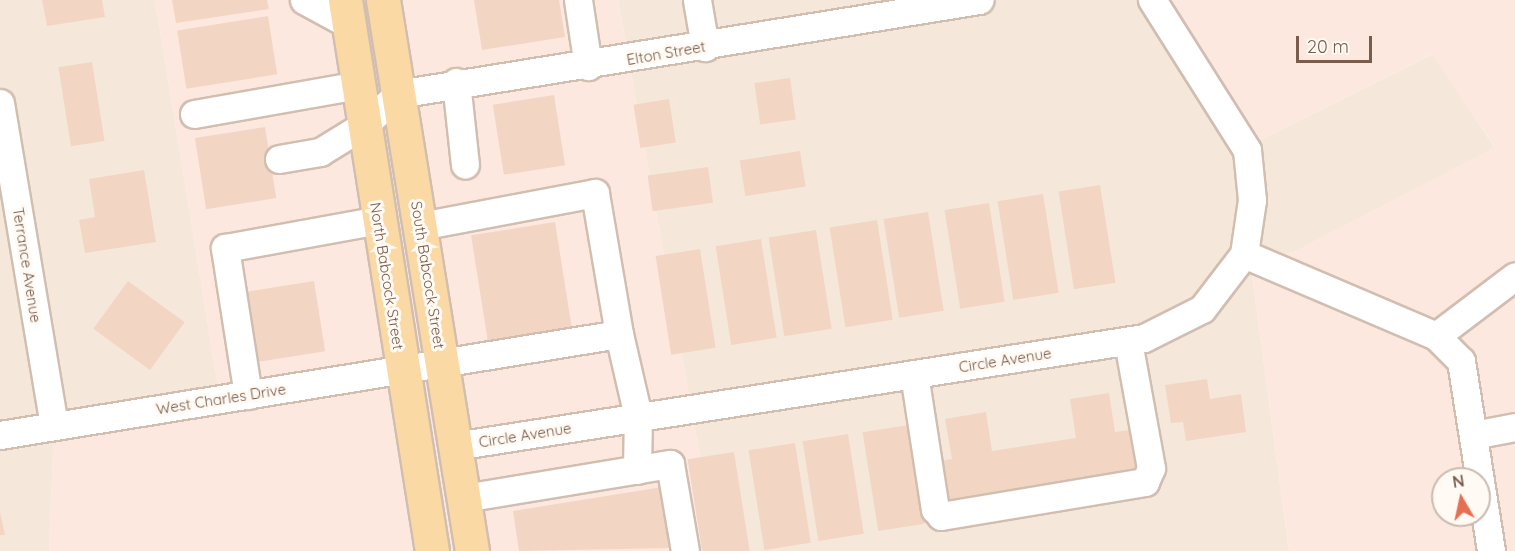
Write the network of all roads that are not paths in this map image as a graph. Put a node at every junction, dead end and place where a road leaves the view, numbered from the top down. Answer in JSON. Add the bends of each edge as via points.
{"nodes":[{"id":1,"x":304,"y":0,"type":"edge"},
{"id":2,"x":383,"y":0,"type":"edge"},
{"id":3,"x":578,"y":0,"type":"edge"},
{"id":4,"x":697,"y":0,"type":"edge"},
{"id":5,"x":979,"y":0,"type":"edge"},
{"id":6,"x":1152,"y":0,"type":"edge"},
{"id":7,"x":346,"y":12,"type":"edge"},
{"id":8,"x":705,"y":47,"type":"junction"},
{"id":9,"x":588,"y":66,"type":"junction"},
{"id":10,"x":456,"y":81,"type":"junction"},
{"id":11,"x":358,"y":85,"type":"junction"},
{"id":12,"x":398,"y":94,"type":"junction"},
{"id":13,"x":1,"y":114,"type":"edge"},
{"id":14,"x":194,"y":114,"type":"dead end"},
{"id":15,"x":364,"y":125,"type":"junction"},
{"id":16,"x":279,"y":159,"type":"dead end"},
{"id":17,"x":465,"y":165,"type":"dead end"},
{"id":18,"x":379,"y":220,"type":"junction"},
{"id":19,"x":420,"y":226,"type":"junction"},
{"id":20,"x":1244,"y":254,"type":"junction"},
{"id":21,"x":1515,"y":276,"type":"edge"},
{"id":22,"x":619,"y":334,"type":"junction"},
{"id":23,"x":1436,"y":336,"type":"junction"},
{"id":24,"x":1128,"y":341,"type":"junction"},
{"id":25,"x":442,"y":362,"type":"junction"},
{"id":26,"x":402,"y":368,"type":"junction"},
{"id":27,"x":914,"y":374,"type":"junction"},
{"id":28,"x":248,"y":395,"type":"junction"},
{"id":29,"x":638,"y":416,"type":"junction"},
{"id":30,"x":54,"y":426,"type":"junction"},
{"id":31,"x":1515,"y":427,"type":"edge"},
{"id":32,"x":0,"y":435,"type":"edge"},
{"id":33,"x":1473,"y":435,"type":"junction"},
{"id":34,"x":455,"y":446,"type":"junction"},
{"id":35,"x":638,"y":470,"type":"junction"},
{"id":36,"x":464,"y":498,"type":"junction"},
{"id":37,"x":432,"y":551,"type":"edge"},
{"id":38,"x":472,"y":551,"type":"edge"},
{"id":39,"x":685,"y":551,"type":"edge"},
{"id":40,"x":1491,"y":551,"type":"edge"}],
"edges":[{"from":1,"to":7,"type":"street"},
{"from":2,"to":12,"type":"main road","name":"South Babcock Street"},
{"from":3,"to":9,"type":"street"},
{"from":4,"to":8,"type":"street"},
{"from":5,"to":8,"type":"street","name":"Elton Street"},
{"from":6,"to":20,"type":"street","name":"Circle Avenue","via":[[1247,150],[1252,200]]},
{"from":7,"to":11,"type":"main road","name":"North Babcock Street"},
{"from":8,"to":9,"type":"street","name":"Elton Street"},
{"from":9,"to":10,"type":"street","name":"Elton Street"},
{"from":10,"to":12,"type":"street","name":"Elton Street"},
{"from":10,"to":17,"type":"street"},
{"from":11,"to":14,"type":"street"},
{"from":11,"to":15,"type":"main road","name":"North Babcock Street"},
{"from":12,"to":15,"type":"street","name":"Elton Street"},
{"from":12,"to":19,"type":"main road","name":"South Babcock Street"},
{"from":13,"to":30,"type":"street","name":"Terrance Avenue"},
{"from":15,"to":16,"type":"street","name":"Elton Street","via":[[320,152]]},
{"from":15,"to":18,"type":"main road","name":"North Babcock Street"},
{"from":18,"to":26,"type":"main road","name":"North Babcock Street"},
{"from":18,"to":28,"type":"street","via":[[225,248]]},
{"from":19,"to":22,"type":"street","via":[[595,194]]},
{"from":19,"to":25,"type":"main road","name":"South Babcock Street"},
{"from":20,"to":23,"type":"street"},
{"from":20,"to":24,"type":"street","name":"Circle Avenue","via":[[1202,309]]},
{"from":21,"to":23,"type":"street"},
{"from":22,"to":25,"type":"street","name":"West Charles Drive"},
{"from":22,"to":29,"type":"street"},
{"from":23,"to":33,"type":"street","via":[[1461,362]]},
{"from":24,"to":27,"type":"street","name":"Circle Avenue"},
{"from":24,"to":27,"type":"street","via":[[1151,468],[1145,482],[941,516],[935,509]]},
{"from":25,"to":26,"type":"street","name":"West Charles Drive"},
{"from":25,"to":34,"type":"main road","name":"South Babcock Street"},
{"from":26,"to":28,"type":"street","name":"West Charles Drive"},
{"from":26,"to":37,"type":"main road","name":"North Babcock Street"},
{"from":27,"to":29,"type":"street","name":"Circle Avenue"},
{"from":28,"to":30,"type":"street","name":"West Charles Drive"},
{"from":29,"to":34,"type":"street","name":"Circle Avenue"},
{"from":29,"to":35,"type":"street"},
{"from":30,"to":32,"type":"street","name":"West Charles Drive"},
{"from":31,"to":33,"type":"street"},
{"from":33,"to":40,"type":"street"},
{"from":34,"to":36,"type":"main road","name":"South Babcock Street"},
{"from":35,"to":36,"type":"street"},
{"from":35,"to":39,"type":"street","via":[[670,464]]},
{"from":36,"to":38,"type":"main road","name":"South Babcock Street"}]}
